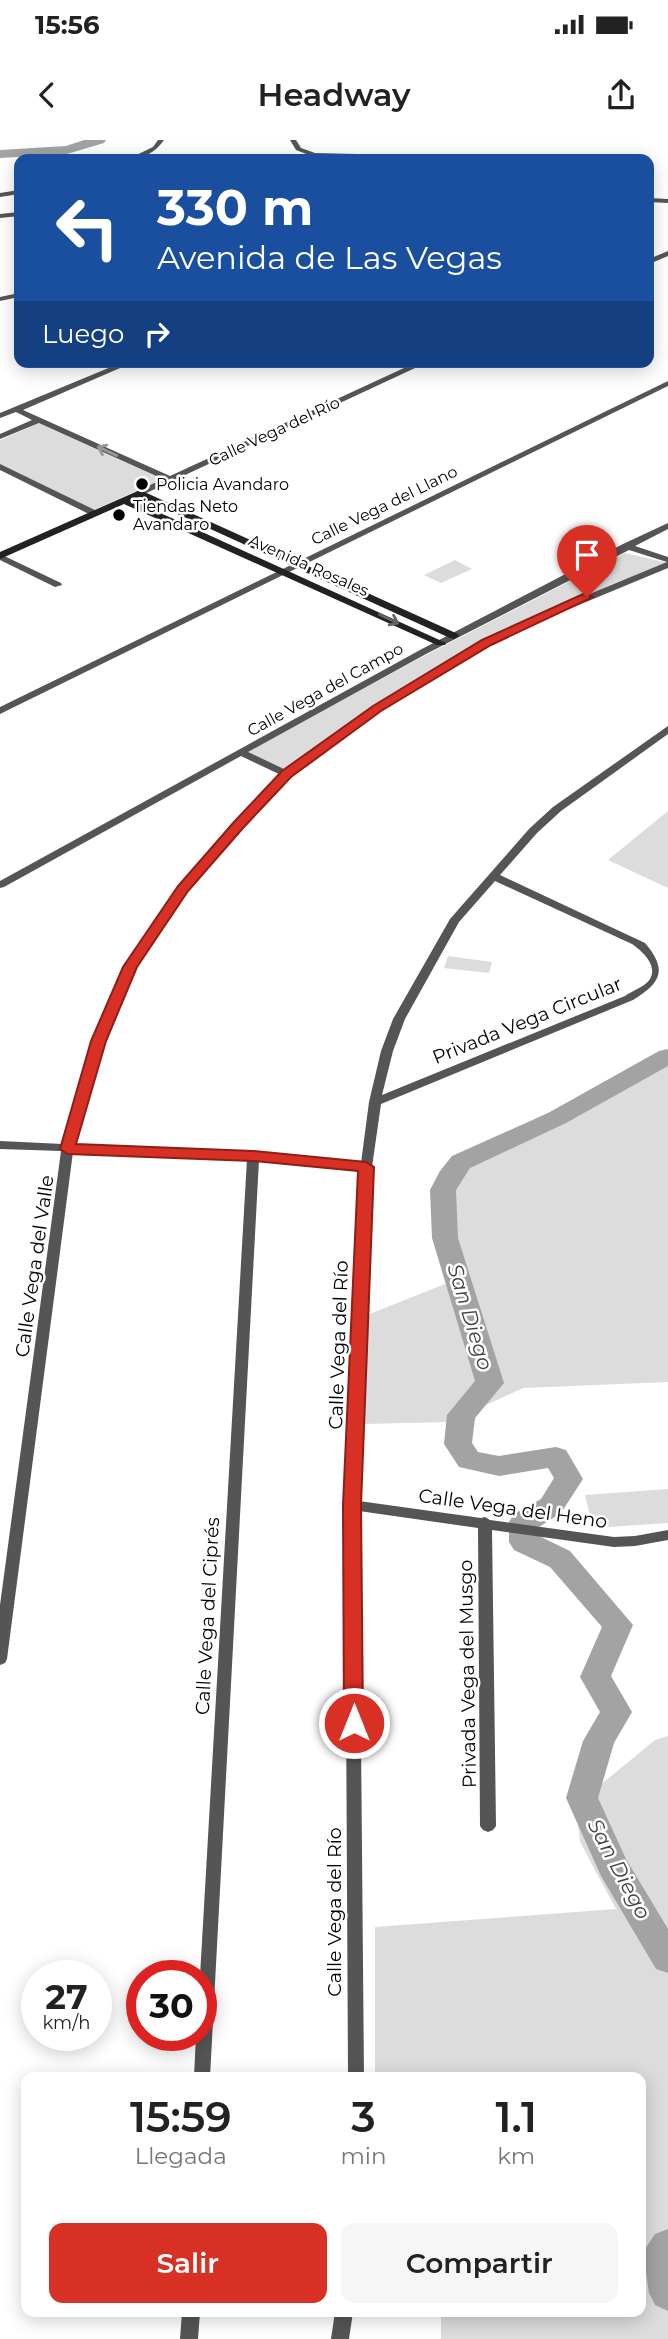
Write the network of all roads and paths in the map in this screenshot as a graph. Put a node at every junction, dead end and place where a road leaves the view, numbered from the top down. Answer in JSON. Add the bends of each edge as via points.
{"nodes":[{"id":1,"x":162,"y":140,"type":"edge"},
{"id":2,"x":293,"y":140,"type":"edge"},
{"id":3,"x":142,"y":154,"type":"edge"},
{"id":4,"x":311,"y":154,"type":"edge"},
{"id":5,"x":116,"y":368,"type":"edge"},
{"id":6,"x":411,"y":368,"type":"edge"},
{"id":7,"x":668,"y":383,"type":"edge"},
{"id":8,"x":17,"y":410,"type":"junction"},
{"id":9,"x":0,"y":416,"type":"edge"},
{"id":10,"x":39,"y":420,"type":"junction"},
{"id":11,"x":1,"y":431,"type":"edge"},
{"id":12,"x":0,"y":467,"type":"edge"},
{"id":13,"x":169,"y":480,"type":"junction"},
{"id":14,"x":140,"y":494,"type":"junction"},
{"id":15,"x":125,"y":501,"type":"junction"},
{"id":16,"x":96,"y":514,"type":"junction"},
{"id":17,"x":668,"y":526,"type":"edge"},
{"id":18,"x":626,"y":546,"type":"junction"},
{"id":19,"x":0,"y":557,"type":"edge"},
{"id":20,"x":668,"y":563,"type":"edge"},
{"id":21,"x":296,"y":564,"type":"junction"},
{"id":22,"x":284,"y":570,"type":"junction"},
{"id":23,"x":58,"y":585,"type":"dead end"},
{"id":24,"x":454,"y":636,"type":"junction"},
{"id":25,"x":440,"y":643,"type":"junction"},
{"id":26,"x":0,"y":711,"type":"edge"},
{"id":27,"x":668,"y":729,"type":"edge"},
{"id":28,"x":242,"y":753,"type":"junction"},
{"id":29,"x":287,"y":774,"type":"junction"},
{"id":30,"x":493,"y":876,"type":"junction"},
{"id":31,"x":0,"y":885,"type":"edge"},
{"id":32,"x":375,"y":1101,"type":"junction"},
{"id":33,"x":0,"y":1145,"type":"edge"},
{"id":34,"x":68,"y":1149,"type":"junction"},
{"id":35,"x":253,"y":1156,"type":"junction"},
{"id":36,"x":366,"y":1167,"type":"junction"},
{"id":37,"x":352,"y":1505,"type":"junction"},
{"id":38,"x":485,"y":1522,"type":"junction"},
{"id":39,"x":668,"y":1535,"type":"edge"},
{"id":40,"x":0,"y":1659,"type":"edge"},
{"id":41,"x":488,"y":1826,"type":"dead end"},
{"id":42,"x":202,"y":2072,"type":"edge"},
{"id":43,"x":356,"y":2072,"type":"edge"},
{"id":44,"x":191,"y":2317,"type":"edge"},
{"id":45,"x":343,"y":2317,"type":"edge"},
{"id":46,"x":189,"y":2339,"type":"edge"},
{"id":47,"x":340,"y":2339,"type":"edge"}],
"edges":[{"from":1,"to":3,"type":"street"},
{"from":2,"to":4,"type":"street","via":[[298,149]]},
{"from":5,"to":8,"type":"street"},
{"from":6,"to":13,"type":"street","name":"Calle Vega del Río"},
{"from":7,"to":21,"type":"street","name":"Calle Vega del Llano"},
{"from":8,"to":9,"type":"street"},
{"from":8,"to":10,"type":"street"},
{"from":10,"to":11,"type":"street"},
{"from":13,"to":10,"type":"street","one_way":true},
{"from":12,"to":16,"type":"street"},
{"from":13,"to":14,"type":"street","name":"Calle Vega del Río"},
{"from":14,"to":15,"type":"street","name":"Calle Vega del Río"},
{"from":14,"to":21,"type":"street","name":"Avenida Rosales"},
{"from":15,"to":16,"type":"street","name":"Calle Vega del Río"},
{"from":15,"to":22,"type":"street","name":"Avenida Rosales"},
{"from":16,"to":19,"type":"street","name":"Calle Vega del Río"},
{"from":17,"to":18,"type":"street","name":"Calle Vega del Campo"},
{"from":18,"to":20,"type":"street"},
{"from":18,"to":24,"type":"street","name":"Calle Vega del Campo"},
{"from":19,"to":23,"type":"street"},
{"from":20,"to":29,"type":"street","via":[[486,642],[377,708]]},
{"from":21,"to":22,"type":"street","name":"Calle Vega del Llano"},
{"from":21,"to":24,"type":"street","name":"Avenida Rosales"},
{"from":22,"to":25,"type":"street","name":"Avenida Rosales","one_way":true},
{"from":22,"to":26,"type":"street","name":"Calle Vega del Llano"},
{"from":24,"to":25,"type":"street","name":"Calle Vega del Campo"},
{"from":25,"to":28,"type":"street","name":"Calle Vega del Campo"},
{"from":27,"to":30,"type":"street","name":"Calle Vega del Río","via":[[557,809]]},
{"from":28,"to":29,"type":"street"},
{"from":28,"to":31,"type":"street","name":"Calle Vega del Campo"},
{"from":29,"to":34,"type":"street","name":"Calle Vega del Valle","via":[[183,889],[130,967],[99,1041]]},
{"from":30,"to":32,"type":"street","name":"Calle Vega del Río","via":[[454,922],[400,1019]]},
{"from":30,"to":32,"type":"street","name":"Privada Vega Circular","via":[[636,942],[655,962],[657,977],[629,998]]},
{"from":32,"to":36,"type":"street","name":"Calle Vega del Río"},
{"from":33,"to":34,"type":"street"},
{"from":34,"to":35,"type":"street"},
{"from":34,"to":40,"type":"street","name":"Calle Vega del Valle"},
{"from":35,"to":36,"type":"street"},
{"from":35,"to":42,"type":"street","name":"Calle Vega del Ciprés"},
{"from":36,"to":37,"type":"street","name":"Calle Vega del Río"},
{"from":37,"to":38,"type":"street","name":"Calle Vega del Heno"},
{"from":37,"to":43,"type":"street","name":"Calle Vega del Río"},
{"from":38,"to":39,"type":"street","name":"Calle Vega del Heno","via":[[614,1542]]},
{"from":38,"to":41,"type":"street","name":"Privada Vega del Musgo"},
{"from":44,"to":46,"type":"street"},
{"from":45,"to":47,"type":"street"}]}
